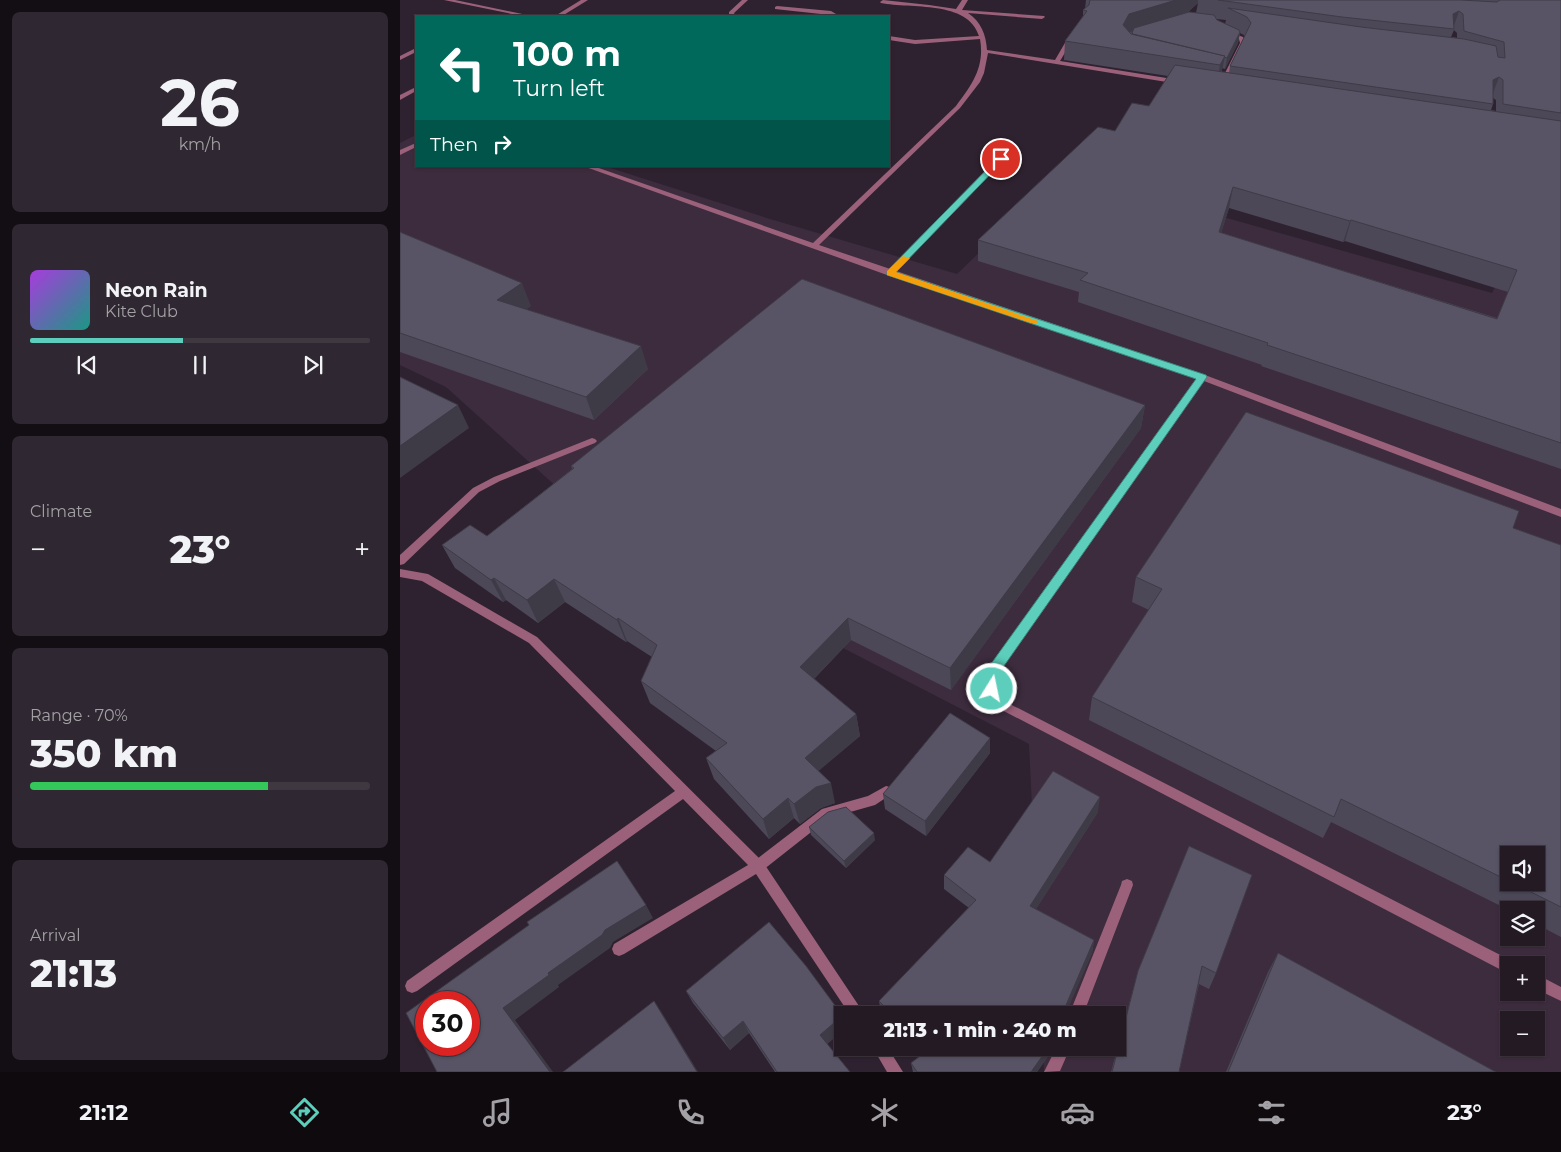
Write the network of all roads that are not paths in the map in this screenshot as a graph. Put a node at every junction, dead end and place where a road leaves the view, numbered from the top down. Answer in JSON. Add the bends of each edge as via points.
{"nodes":[{"id":1,"x":447,"y":0,"type":"edge"},
{"id":2,"x":585,"y":0,"type":"edge"},
{"id":3,"x":745,"y":0,"type":"edge"},
{"id":4,"x":966,"y":0,"type":"edge"},
{"id":5,"x":884,"y":2,"type":"dead end"},
{"id":6,"x":777,"y":8,"type":"dead end"},
{"id":7,"x":958,"y":11,"type":"junction"},
{"id":8,"x":524,"y":15,"type":"edge"},
{"id":9,"x":560,"y":15,"type":"edge"},
{"id":10,"x":732,"y":15,"type":"edge"},
{"id":11,"x":832,"y":15,"type":"edge"},
{"id":12,"x":1042,"y":17,"type":"dead end"},
{"id":13,"x":1077,"y":28,"type":"edge"},
{"id":14,"x":1222,"y":30,"type":"edge"},
{"id":15,"x":984,"y":37,"type":"junction"},
{"id":16,"x":890,"y":38,"type":"edge"},
{"id":17,"x":415,"y":50,"type":"edge"},
{"id":18,"x":985,"y":51,"type":"junction"},
{"id":19,"x":400,"y":58,"type":"edge"},
{"id":20,"x":1056,"y":63,"type":"junction"},
{"id":21,"x":1218,"y":71,"type":"edge"},
{"id":22,"x":1228,"y":73,"type":"junction"},
{"id":23,"x":1182,"y":82,"type":"edge"},
{"id":24,"x":415,"y":90,"type":"edge"},
{"id":25,"x":1229,"y":90,"type":"edge"},
{"id":26,"x":400,"y":98,"type":"edge"},
{"id":27,"x":415,"y":146,"type":"edge"},
{"id":28,"x":400,"y":153,"type":"edge"},
{"id":29,"x":1001,"y":159,"type":"dead end"},
{"id":30,"x":589,"y":167,"type":"edge"},
{"id":31,"x":814,"y":246,"type":"junction"},
{"id":32,"x":890,"y":273,"type":"junction"},
{"id":33,"x":1202,"y":377,"type":"junction"},
{"id":34,"x":592,"y":441,"type":"dead end"},
{"id":35,"x":1561,"y":512,"type":"edge"},
{"id":36,"x":400,"y":562,"type":"edge"},
{"id":37,"x":400,"y":573,"type":"edge"},
{"id":38,"x":886,"y":791,"type":"edge"},
{"id":39,"x":684,"y":792,"type":"junction"},
{"id":40,"x":758,"y":866,"type":"junction"},
{"id":41,"x":1127,"y":886,"type":"dead end"},
{"id":42,"x":619,"y":950,"type":"dead end"},
{"id":43,"x":1500,"y":962,"type":"edge"},
{"id":44,"x":412,"y":986,"type":"dead end"},
{"id":45,"x":1545,"y":986,"type":"edge"},
{"id":46,"x":1561,"y":994,"type":"edge"},
{"id":47,"x":852,"y":1006,"type":"edge"},
{"id":48,"x":1080,"y":1006,"type":"edge"},
{"id":49,"x":885,"y":1056,"type":"edge"},
{"id":50,"x":1059,"y":1056,"type":"edge"},
{"id":51,"x":896,"y":1072,"type":"edge"},
{"id":52,"x":1051,"y":1072,"type":"edge"}],
"edges":[{"from":1,"to":8,"type":"street"},
{"from":2,"to":9,"type":"street"},
{"from":3,"to":10,"type":"street"},
{"from":4,"to":7,"type":"street"},
{"from":5,"to":7,"type":"street"},
{"from":6,"to":11,"type":"street"},
{"from":7,"to":12,"type":"street"},
{"from":7,"to":15,"type":"street","via":[[973,18]]},
{"from":13,"to":20,"type":"street"},
{"from":14,"to":22,"type":"street","via":[[1237,35],[1243,43]]},
{"from":15,"to":16,"type":"street","via":[[915,42]]},
{"from":15,"to":18,"type":"street"},
{"from":17,"to":19,"type":"street"},
{"from":18,"to":20,"type":"street"},
{"from":18,"to":31,"type":"street","via":[[978,81],[958,107]]},
{"from":20,"to":23,"type":"street"},
{"from":21,"to":22,"type":"street"},
{"from":22,"to":25,"type":"street","via":[[1220,88]]},
{"from":24,"to":26,"type":"street"},
{"from":27,"to":28,"type":"street"},
{"from":29,"to":32,"type":"street"},
{"from":30,"to":31,"type":"street"},
{"from":31,"to":32,"type":"street"},
{"from":32,"to":33,"type":"street"},
{"from":33,"to":35,"type":"street"},
{"from":33,"to":43,"type":"street","via":[[992,672],[992,689],[1002,706]]},
{"from":34,"to":36,"type":"street","via":[[497,478],[476,490]]},
{"from":37,"to":39,"type":"street","via":[[424,577],[533,640]]},
{"from":38,"to":40,"type":"street","via":[[871,800],[826,812]]},
{"from":39,"to":40,"type":"street"},
{"from":39,"to":44,"type":"street"},
{"from":40,"to":42,"type":"street"},
{"from":40,"to":47,"type":"street"},
{"from":41,"to":48,"type":"street"},
{"from":45,"to":46,"type":"street"},
{"from":49,"to":51,"type":"street"},
{"from":50,"to":52,"type":"street"}]}
